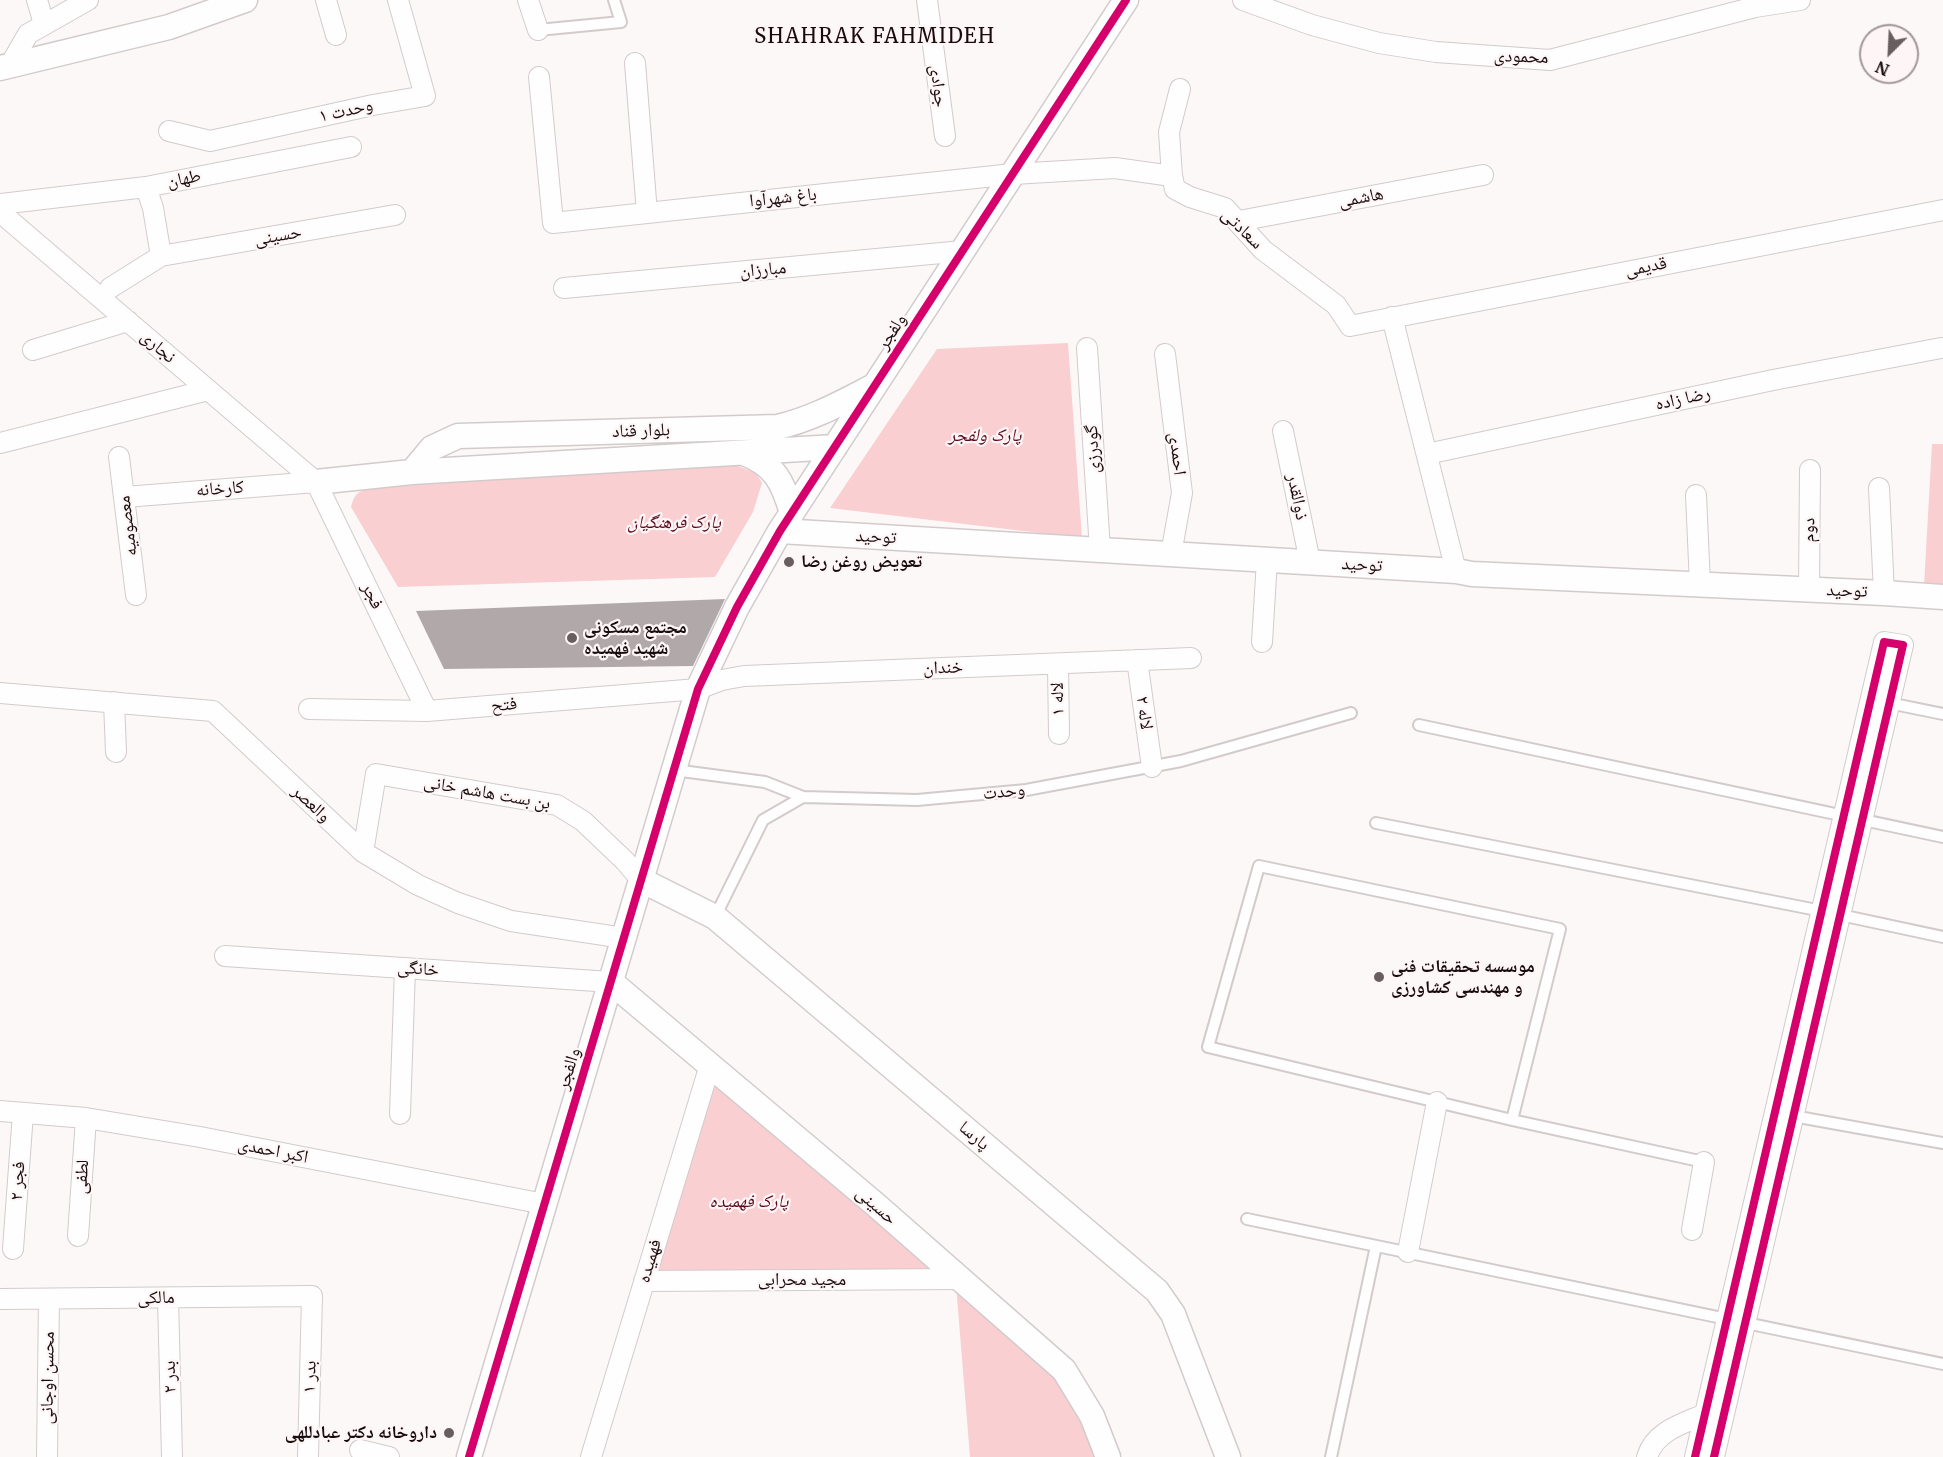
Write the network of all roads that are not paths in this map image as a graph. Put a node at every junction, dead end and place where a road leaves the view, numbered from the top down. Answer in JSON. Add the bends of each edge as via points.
{"nodes":[{"id":1,"x":37,"y":0,"type":"edge"},
{"id":2,"x":88,"y":0,"type":"edge"},
{"id":3,"x":245,"y":0,"type":"edge"},
{"id":4,"x":326,"y":0,"type":"edge"},
{"id":5,"x":398,"y":0,"type":"edge"},
{"id":6,"x":528,"y":0,"type":"edge"},
{"id":7,"x":614,"y":0,"type":"edge"},
{"id":8,"x":927,"y":0,"type":"edge"},
{"id":9,"x":1243,"y":0,"type":"edge"},
{"id":10,"x":1800,"y":0,"type":"edge"},
{"id":11,"x":1123,"y":1,"type":"edge"},
{"id":12,"x":44,"y":24,"type":"junction"},
{"id":13,"x":538,"y":30,"type":"joint"},
{"id":14,"x":336,"y":35,"type":"dead end"},
{"id":15,"x":635,"y":63,"type":"dead end"},
{"id":16,"x":4,"y":67,"type":"edge"},
{"id":17,"x":539,"y":77,"type":"dead end"},
{"id":18,"x":1179,"y":89,"type":"dead end"},
{"id":19,"x":169,"y":131,"type":"dead end"},
{"id":20,"x":945,"y":136,"type":"dead end"},
{"id":21,"x":351,"y":147,"type":"dead end"},
{"id":22,"x":1013,"y":174,"type":"junction"},
{"id":23,"x":1483,"y":175,"type":"dead end"},
{"id":24,"x":1172,"y":176,"type":"junction"},
{"id":25,"x":146,"y":187,"type":"junction"},
{"id":26,"x":0,"y":204,"type":"edge"},
{"id":27,"x":1943,"y":210,"type":"edge"},
{"id":28,"x":0,"y":212,"type":"edge"},
{"id":29,"x":647,"y":213,"type":"junction"},
{"id":30,"x":395,"y":215,"type":"dead end"},
{"id":31,"x":1239,"y":221,"type":"junction"},
{"id":32,"x":963,"y":251,"type":"junction"},
{"id":33,"x":161,"y":256,"type":"junction"},
{"id":34,"x":110,"y":288,"type":"dead end"},
{"id":35,"x":564,"y":288,"type":"dead end"},
{"id":36,"x":1392,"y":317,"type":"junction"},
{"id":37,"x":128,"y":321,"type":"junction"},
{"id":38,"x":1350,"y":326,"type":"joint"},
{"id":39,"x":1087,"y":348,"type":"dead end"},
{"id":40,"x":1941,"y":348,"type":"dead end"},
{"id":41,"x":33,"y":350,"type":"dead end"},
{"id":42,"x":1165,"y":354,"type":"dead end"},
{"id":43,"x":874,"y":386,"type":"junction"},
{"id":44,"x":208,"y":390,"type":"junction"},
{"id":45,"x":1283,"y":431,"type":"dead end"},
{"id":46,"x":0,"y":443,"type":"edge"},
{"id":47,"x":835,"y":447,"type":"junction"},
{"id":48,"x":744,"y":453,"type":"junction"},
{"id":49,"x":1427,"y":454,"type":"junction"},
{"id":50,"x":119,"y":457,"type":"dead end"},
{"id":51,"x":1810,"y":470,"type":"dead end"},
{"id":52,"x":412,"y":472,"type":"junction"},
{"id":53,"x":316,"y":482,"type":"junction"},
{"id":54,"x":1879,"y":488,"type":"dead end"},
{"id":55,"x":1696,"y":495,"type":"dead end"},
{"id":56,"x":125,"y":497,"type":"junction"},
{"id":57,"x":786,"y":522,"type":"junction"},
{"id":58,"x":1100,"y":550,"type":"junction"},
{"id":59,"x":1171,"y":554,"type":"junction"},
{"id":60,"x":1267,"y":560,"type":"junction"},
{"id":61,"x":1310,"y":562,"type":"junction"},
{"id":62,"x":1456,"y":571,"type":"junction"},
{"id":63,"x":1700,"y":585,"type":"junction"},
{"id":64,"x":1809,"y":590,"type":"junction"},
{"id":65,"x":1884,"y":592,"type":"junction"},
{"id":66,"x":136,"y":594,"type":"dead end"},
{"id":67,"x":1943,"y":597,"type":"edge"},
{"id":68,"x":1262,"y":642,"type":"dead end"},
{"id":69,"x":1191,"y":658,"type":"dead end"},
{"id":70,"x":1137,"y":660,"type":"junction"},
{"id":71,"x":1058,"y":664,"type":"junction"},
{"id":72,"x":698,"y":689,"type":"junction"},
{"id":73,"x":0,"y":693,"type":"edge"},
{"id":74,"x":114,"y":702,"type":"junction"},
{"id":75,"x":1889,"y":703,"type":"junction"},
{"id":76,"x":309,"y":709,"type":"dead end"},
{"id":77,"x":427,"y":711,"type":"junction"},
{"id":78,"x":1351,"y":713,"type":"dead end"},
{"id":79,"x":1943,"y":714,"type":"edge"},
{"id":80,"x":1419,"y":725,"type":"dead end"},
{"id":81,"x":1059,"y":734,"type":"dead end"},
{"id":82,"x":116,"y":752,"type":"dead end"},
{"id":83,"x":1152,"y":767,"type":"junction"},
{"id":84,"x":674,"y":770,"type":"junction"},
{"id":85,"x":803,"y":796,"type":"junction"},
{"id":86,"x":1853,"y":818,"type":"junction"},
{"id":87,"x":1376,"y":823,"type":"dead end"},
{"id":88,"x":1943,"y":837,"type":"edge"},
{"id":89,"x":363,"y":852,"type":"junction"},
{"id":90,"x":641,"y":880,"type":"junction"},
{"id":91,"x":1831,"y":913,"type":"junction"},
{"id":92,"x":715,"y":917,"type":"junction"},
{"id":93,"x":1943,"y":937,"type":"edge"},
{"id":94,"x":624,"y":938,"type":"junction"},
{"id":95,"x":225,"y":956,"type":"dead end"},
{"id":96,"x":405,"y":968,"type":"junction"},
{"id":97,"x":611,"y":982,"type":"junction"},
{"id":98,"x":710,"y":1065,"type":"junction"},
{"id":99,"x":1437,"y":1102,"type":"junction"},
{"id":100,"x":0,"y":1111,"type":"edge"},
{"id":101,"x":23,"y":1113,"type":"junction"},
{"id":102,"x":400,"y":1114,"type":"dead end"},
{"id":103,"x":1793,"y":1116,"type":"junction"},
{"id":104,"x":86,"y":1118,"type":"junction"},
{"id":105,"x":1512,"y":1120,"type":"junction"},
{"id":106,"x":1943,"y":1143,"type":"edge"},
{"id":107,"x":1704,"y":1162,"type":"joint"},
{"id":108,"x":544,"y":1204,"type":"junction"},
{"id":109,"x":1247,"y":1219,"type":"dead end"},
{"id":110,"x":1692,"y":1230,"type":"dead end"},
{"id":111,"x":78,"y":1236,"type":"dead end"},
{"id":112,"x":1376,"y":1246,"type":"junction"},
{"id":113,"x":13,"y":1249,"type":"dead end"},
{"id":114,"x":1408,"y":1252,"type":"junction"},
{"id":115,"x":960,"y":1279,"type":"junction"},
{"id":116,"x":644,"y":1281,"type":"junction"},
{"id":117,"x":312,"y":1296,"type":"joint"},
{"id":118,"x":168,"y":1298,"type":"junction"},
{"id":119,"x":0,"y":1299,"type":"edge"},
{"id":120,"x":49,"y":1299,"type":"junction"},
{"id":121,"x":1737,"y":1321,"type":"junction"},
{"id":122,"x":1943,"y":1364,"type":"edge"},
{"id":123,"x":1705,"y":1414,"type":"junction"},
{"id":124,"x":360,"y":1450,"type":"dead end"},
{"id":125,"x":46,"y":1457,"type":"edge"},
{"id":126,"x":172,"y":1457,"type":"edge"},
{"id":127,"x":308,"y":1457,"type":"edge"},
{"id":128,"x":389,"y":1457,"type":"edge"},
{"id":129,"x":469,"y":1457,"type":"edge"},
{"id":130,"x":591,"y":1457,"type":"edge"},
{"id":131,"x":1108,"y":1457,"type":"edge"},
{"id":132,"x":1228,"y":1457,"type":"edge"},
{"id":133,"x":1331,"y":1457,"type":"edge"},
{"id":134,"x":1647,"y":1457,"type":"edge"},
{"id":135,"x":1695,"y":1457,"type":"edge"},
{"id":136,"x":1714,"y":1457,"type":"edge"}],
"edges":[{"from":1,"to":12,"type":"street"},
{"from":2,"to":12,"type":"street"},
{"from":3,"to":16,"type":"street","via":[[169,27]]},
{"from":4,"to":14,"type":"street"},
{"from":5,"to":19,"type":"street","name":"وحدت ۱","via":[[425,96],[210,141]]},
{"from":6,"to":13,"type":"street"},
{"from":7,"to":13,"type":"lane","via":[[621,22]]},
{"from":8,"to":20,"type":"street","name":"جوادی"},
{"from":9,"to":10,"type":"street","name":"محمودی","via":[[1312,25],[1379,42],[1436,52],[1550,60],[1755,7]]},
{"from":11,"to":22,"type":"street","name":"ولفجر"},
{"from":12,"to":16,"type":"street","via":[[28,34]]},
{"from":15,"to":29,"type":"street"},
{"from":17,"to":29,"type":"street","name":"باغ شهرآوا","via":[[552,223]]},
{"from":18,"to":24,"type":"street","via":[[1169,132]]},
{"from":21,"to":25,"type":"street","name":"طهان"},
{"from":22,"to":24,"type":"street","name":"باغ شهرآوا","via":[[1115,168]]},
{"from":22,"to":29,"type":"street","name":"باغ شهرآوا"},
{"from":22,"to":32,"type":"street","name":"ولفجر"},
{"from":23,"to":31,"type":"street","name":"هاشمی"},
{"from":24,"to":31,"type":"street","name":"سعادتی","via":[[1175,189],[1225,208]]},
{"from":25,"to":26,"type":"street"},
{"from":25,"to":33,"type":"street","name":"طهان"},
{"from":27,"to":36,"type":"street","name":"قدیمی"},
{"from":28,"to":37,"type":"street","name":"نجاری"},
{"from":30,"to":33,"type":"street","name":"حسینی"},
{"from":31,"to":38,"type":"street","name":"سعادتی","via":[[1263,250],[1336,305]]},
{"from":32,"to":35,"type":"street","name":"مبارزان"},
{"from":32,"to":43,"type":"street","name":"ولفجر"},
{"from":33,"to":34,"type":"street"},
{"from":36,"to":38,"type":"street","name":"قدیمی"},
{"from":36,"to":49,"type":"street"},
{"from":37,"to":41,"type":"street"},
{"from":37,"to":44,"type":"street","name":"نجاری"},
{"from":39,"to":58,"type":"street","name":"گودرزی"},
{"from":40,"to":49,"type":"street","name":"رضا زاده"},
{"from":42,"to":59,"type":"street","name":"احمدی","via":[[1182,493]]},
{"from":43,"to":47,"type":"street","name":"ولفجر"},
{"from":43,"to":52,"type":"street","name":"بلوار قناد","via":[[819,414],[778,427],[458,436],[432,448]]},
{"from":44,"to":46,"type":"street"},
{"from":44,"to":53,"type":"street","name":"نجاری"},
{"from":45,"to":61,"type":"street","name":"ذوالقدر"},
{"from":47,"to":48,"type":"street","name":"بلوار قناد"},
{"from":47,"to":57,"type":"street","name":"ولفجر"},
{"from":48,"to":52,"type":"street","name":"بلوار قناد"},
{"from":48,"to":57,"type":"street","via":[[773,470],[787,494]]},
{"from":49,"to":62,"type":"street"},
{"from":50,"to":56,"type":"street","name":"معصومیه"},
{"from":51,"to":64,"type":"street","name":"دوم"},
{"from":52,"to":53,"type":"street","name":"بلوار قناد"},
{"from":53,"to":56,"type":"street","name":"کارخانه"},
{"from":53,"to":77,"type":"street","name":"فجر"},
{"from":54,"to":65,"type":"street"},
{"from":55,"to":63,"type":"street"},
{"from":56,"to":66,"type":"street","name":"معصومیه"},
{"from":57,"to":58,"type":"street","name":"توحید"},
{"from":57,"to":72,"type":"street","name":"ولفجر","via":[[737,607]]},
{"from":58,"to":59,"type":"street","name":"توحید"},
{"from":59,"to":60,"type":"street","name":"توحید"},
{"from":60,"to":61,"type":"street","name":"توحید"},
{"from":60,"to":68,"type":"street"},
{"from":61,"to":62,"type":"street","name":"توحید"},
{"from":62,"to":63,"type":"street","name":"توحید"},
{"from":63,"to":64,"type":"street","name":"توحید"},
{"from":64,"to":65,"type":"street","name":"توحید"},
{"from":65,"to":67,"type":"street","name":"توحید"},
{"from":69,"to":70,"type":"street","name":"خندان"},
{"from":70,"to":71,"type":"street","name":"خندان"},
{"from":70,"to":83,"type":"street","name":"لاله ۲"},
{"from":71,"to":72,"type":"street","name":"خندان","via":[[744,676]]},
{"from":71,"to":81,"type":"street","name":"لاله ۱"},
{"from":72,"to":77,"type":"street","name":"فتح"},
{"from":72,"to":84,"type":"street","name":"والفجر"},
{"from":73,"to":74,"type":"street","name":"والعصر"},
{"from":74,"to":82,"type":"street"},
{"from":74,"to":89,"type":"street","name":"والعصر","via":[[213,711]]},
{"from":75,"to":79,"type":"lane"},
{"from":75,"to":86,"type":"street"},
{"from":75,"to":86,"type":"street","via":[[1903,645],[1884,642]]},
{"from":76,"to":77,"type":"street","name":"فتح"},
{"from":78,"to":83,"type":"lane","name":"وحدت"},
{"from":80,"to":86,"type":"lane"},
{"from":83,"to":85,"type":"lane","name":"وحدت","via":[[1026,790],[917,800]]},
{"from":84,"to":85,"type":"lane","via":[[765,782]]},
{"from":84,"to":90,"type":"street","name":"والفجر"},
{"from":85,"to":92,"type":"lane","via":[[763,819]]},
{"from":86,"to":88,"type":"lane"},
{"from":86,"to":91,"type":"street"},
{"from":87,"to":91,"type":"lane"},
{"from":89,"to":90,"type":"street","name":"بن بست هاشم خانی","via":[[376,774],[557,805],[583,822]]},
{"from":89,"to":94,"type":"street","name":"والعصر","via":[[418,885],[511,921]]},
{"from":90,"to":92,"type":"street","name":"پارسا"},
{"from":90,"to":94,"type":"street","name":"والفجر"},
{"from":91,"to":93,"type":"lane"},
{"from":91,"to":103,"type":"street"},
{"from":91,"to":121,"type":"street"},
{"from":92,"to":132,"type":"street","name":"پارسا","via":[[1157,1291],[1173,1314]]},
{"from":94,"to":97,"type":"street","name":"والفجر"},
{"from":95,"to":96,"type":"street","name":"خانگی"},
{"from":96,"to":97,"type":"street","name":"خانگی"},
{"from":96,"to":102,"type":"street"},
{"from":97,"to":98,"type":"street","name":"حسینی"},
{"from":97,"to":108,"type":"street","name":"والفجر"},
{"from":98,"to":115,"type":"street","name":"حسینی"},
{"from":98,"to":116,"type":"street","name":"فهمیده"},
{"from":99,"to":105,"type":"lane"},
{"from":99,"to":105,"type":"lane","via":[[1208,1047],[1259,866],[1560,929]]},
{"from":99,"to":114,"type":"street"},
{"from":100,"to":101,"type":"street","name":"اکبر احمدی"},
{"from":101,"to":104,"type":"street","name":"اکبر احمدی"},
{"from":101,"to":113,"type":"street","name":"فجر ۲"},
{"from":103,"to":106,"type":"lane"},
{"from":103,"to":121,"type":"street"},
{"from":104,"to":108,"type":"street","name":"اکبر احمدی"},
{"from":104,"to":111,"type":"street","name":"لطفی"},
{"from":105,"to":107,"type":"lane"},
{"from":107,"to":110,"type":"street"},
{"from":108,"to":129,"type":"street","name":"والفجر"},
{"from":109,"to":112,"type":"lane"},
{"from":112,"to":114,"type":"lane"},
{"from":112,"to":133,"type":"lane"},
{"from":114,"to":121,"type":"lane"},
{"from":115,"to":116,"type":"street","name":"مجید محرابی"},
{"from":115,"to":131,"type":"street","name":"حسینی","via":[[1064,1370],[1092,1416]]},
{"from":116,"to":130,"type":"street","name":"فهمیده"},
{"from":117,"to":118,"type":"street","name":"مالکی"},
{"from":117,"to":127,"type":"street","name":"بدر ۱"},
{"from":118,"to":120,"type":"street","name":"مالکی"},
{"from":118,"to":126,"type":"street","name":"بدر ۲"},
{"from":119,"to":120,"type":"street","name":"مالکی"},
{"from":120,"to":125,"type":"street","name":"محسن اوجانی"},
{"from":121,"to":122,"type":"lane"},
{"from":121,"to":123,"type":"street"},
{"from":121,"to":136,"type":"street"},
{"from":123,"to":134,"type":"street","via":[[1666,1431],[1650,1446]]},
{"from":123,"to":135,"type":"street"},
{"from":124,"to":128,"type":"street"}]}
